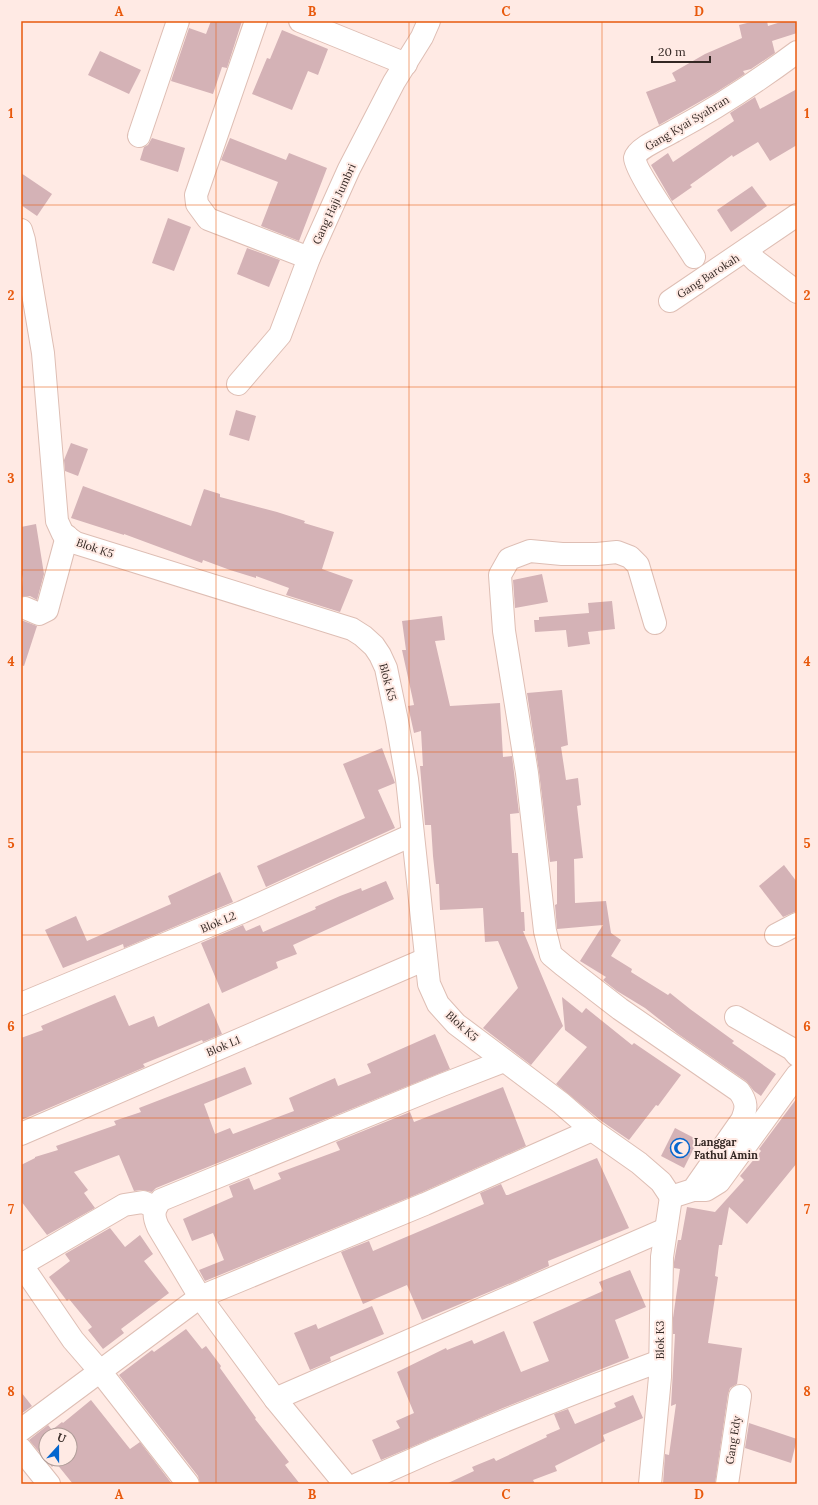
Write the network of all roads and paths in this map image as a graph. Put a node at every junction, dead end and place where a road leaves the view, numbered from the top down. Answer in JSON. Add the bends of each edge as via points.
{"nodes":[{"id":1,"x":178,"y":21,"type":"edge"},
{"id":2,"x":256,"y":21,"type":"edge"},
{"id":3,"x":300,"y":21,"type":"edge"},
{"id":4,"x":430,"y":21,"type":"edge"},
{"id":5,"x":797,"y":52,"type":"edge"},
{"id":6,"x":406,"y":64,"type":"junction"},
{"id":7,"x":139,"y":136,"type":"dead end"},
{"id":8,"x":797,"y":215,"type":"edge"},
{"id":9,"x":21,"y":230,"type":"edge"},
{"id":10,"x":746,"y":251,"type":"junction"},
{"id":11,"x":694,"y":257,"type":"dead end"},
{"id":12,"x":309,"y":258,"type":"junction"},
{"id":13,"x":797,"y":292,"type":"edge"},
{"id":14,"x":670,"y":301,"type":"dead end"},
{"id":15,"x":238,"y":384,"type":"dead end"},
{"id":16,"x":67,"y":536,"type":"junction"},
{"id":17,"x":25,"y":608,"type":"dead end"},
{"id":18,"x":655,"y":623,"type":"dead end"},
{"id":19,"x":412,"y":835,"type":"junction"},
{"id":20,"x":797,"y":924,"type":"edge"},
{"id":21,"x":776,"y":936,"type":"dead end"},
{"id":22,"x":426,"y":959,"type":"junction"},
{"id":23,"x":21,"y":1004,"type":"edge"},
{"id":24,"x":736,"y":1017,"type":"dead end"},
{"id":25,"x":797,"y":1055,"type":"edge"},
{"id":26,"x":504,"y":1061,"type":"junction"},
{"id":27,"x":797,"y":1075,"type":"edge"},
{"id":28,"x":592,"y":1130,"type":"junction"},
{"id":29,"x":21,"y":1134,"type":"edge"},
{"id":30,"x":692,"y":1190,"type":"junction"},
{"id":31,"x":671,"y":1197,"type":"junction"},
{"id":32,"x":155,"y":1207,"type":"junction"},
{"id":33,"x":666,"y":1229,"type":"junction"},
{"id":34,"x":21,"y":1264,"type":"edge"},
{"id":35,"x":200,"y":1297,"type":"junction"},
{"id":36,"x":660,"y":1361,"type":"junction"},
{"id":37,"x":100,"y":1370,"type":"junction"},
{"id":38,"x":740,"y":1396,"type":"dead end"},
{"id":39,"x":275,"y":1399,"type":"junction"},
{"id":40,"x":21,"y":1430,"type":"edge"},
{"id":41,"x":21,"y":1448,"type":"edge"},
{"id":42,"x":49,"y":1484,"type":"edge"},
{"id":43,"x":188,"y":1484,"type":"edge"},
{"id":44,"x":345,"y":1484,"type":"edge"},
{"id":45,"x":358,"y":1484,"type":"edge"},
{"id":46,"x":650,"y":1484,"type":"edge"},
{"id":47,"x":727,"y":1484,"type":"edge"}],
"edges":[{"from":1,"to":7,"type":"street"},
{"from":2,"to":12,"type":"street","via":[[196,195],[197,204],[208,219]]},
{"from":3,"to":6,"type":"street"},
{"from":4,"to":6,"type":"street","name":"Gang Haji Jumbri"},
{"from":5,"to":11,"type":"street","name":"Gang Kyai Syahran","via":[[767,74],[687,124],[646,146],[637,154],[635,159],[649,187]]},
{"from":6,"to":12,"type":"street","name":"Gang Haji Jumbri","via":[[349,169]]},
{"from":8,"to":10,"type":"street","name":"Gang Barokah"},
{"from":9,"to":16,"type":"street","name":"Blok K5","via":[[43,353],[57,520],[63,534]]},
{"from":10,"to":13,"type":"street","name":"Gang Barokah"},
{"from":10,"to":14,"type":"street","name":"Gang Barokah"},
{"from":12,"to":15,"type":"street","name":"Gang Haji Jumbri","via":[[280,335]]},
{"from":16,"to":17,"type":"street","via":[[47,610],[39,614]]},
{"from":16,"to":19,"type":"street","name":"Blok K5","via":[[76,543],[352,629],[363,636],[374,646],[386,668],[407,779]]},
{"from":18,"to":30,"type":"street","via":[[638,565],[630,556],[617,552],[562,554],[530,551],[509,559],[500,575],[504,631],[527,773],[545,931],[552,955],[620,1009],[739,1091],[746,1100],[742,1120]]},
{"from":19,"to":22,"type":"street","name":"Blok K5"},
{"from":19,"to":23,"type":"street","name":"Blok L2","via":[[242,912]]},
{"from":20,"to":21,"type":"street"},
{"from":22,"to":26,"type":"street","name":"Blok K5","via":[[429,984],[438,1004],[456,1024]]},
{"from":22,"to":29,"type":"street","name":"Blok L1"},
{"from":24,"to":25,"type":"street","via":[[792,1049]]},
{"from":26,"to":28,"type":"street","name":"Blok K5","via":[[561,1103]]},
{"from":26,"to":32,"type":"street","via":[[160,1200]]},
{"from":27,"to":30,"type":"street","via":[[719,1182],[706,1190]]},
{"from":28,"to":31,"type":"street","name":"Blok K5","via":[[650,1172]]},
{"from":28,"to":35,"type":"street","via":[[425,1204]]},
{"from":30,"to":31,"type":"street"},
{"from":31,"to":33,"type":"street","name":"Blok K3"},
{"from":32,"to":34,"type":"street","via":[[143,1202],[124,1205]]},
{"from":32,"to":35,"type":"street","via":[[153,1216],[158,1228]]},
{"from":33,"to":36,"type":"street","name":"Blok K3","via":[[662,1256]]},
{"from":33,"to":39,"type":"street"},
{"from":34,"to":37,"type":"street","via":[[73,1340]]},
{"from":35,"to":37,"type":"street"},
{"from":35,"to":39,"type":"street"},
{"from":36,"to":45,"type":"street","via":[[410,1460]]},
{"from":36,"to":46,"type":"street","name":"Blok K3"},
{"from":37,"to":40,"type":"street"},
{"from":37,"to":43,"type":"street"},
{"from":38,"to":47,"type":"street","name":"Gang Edy"},
{"from":39,"to":44,"type":"street"},
{"from":41,"to":42,"type":"street"}]}
